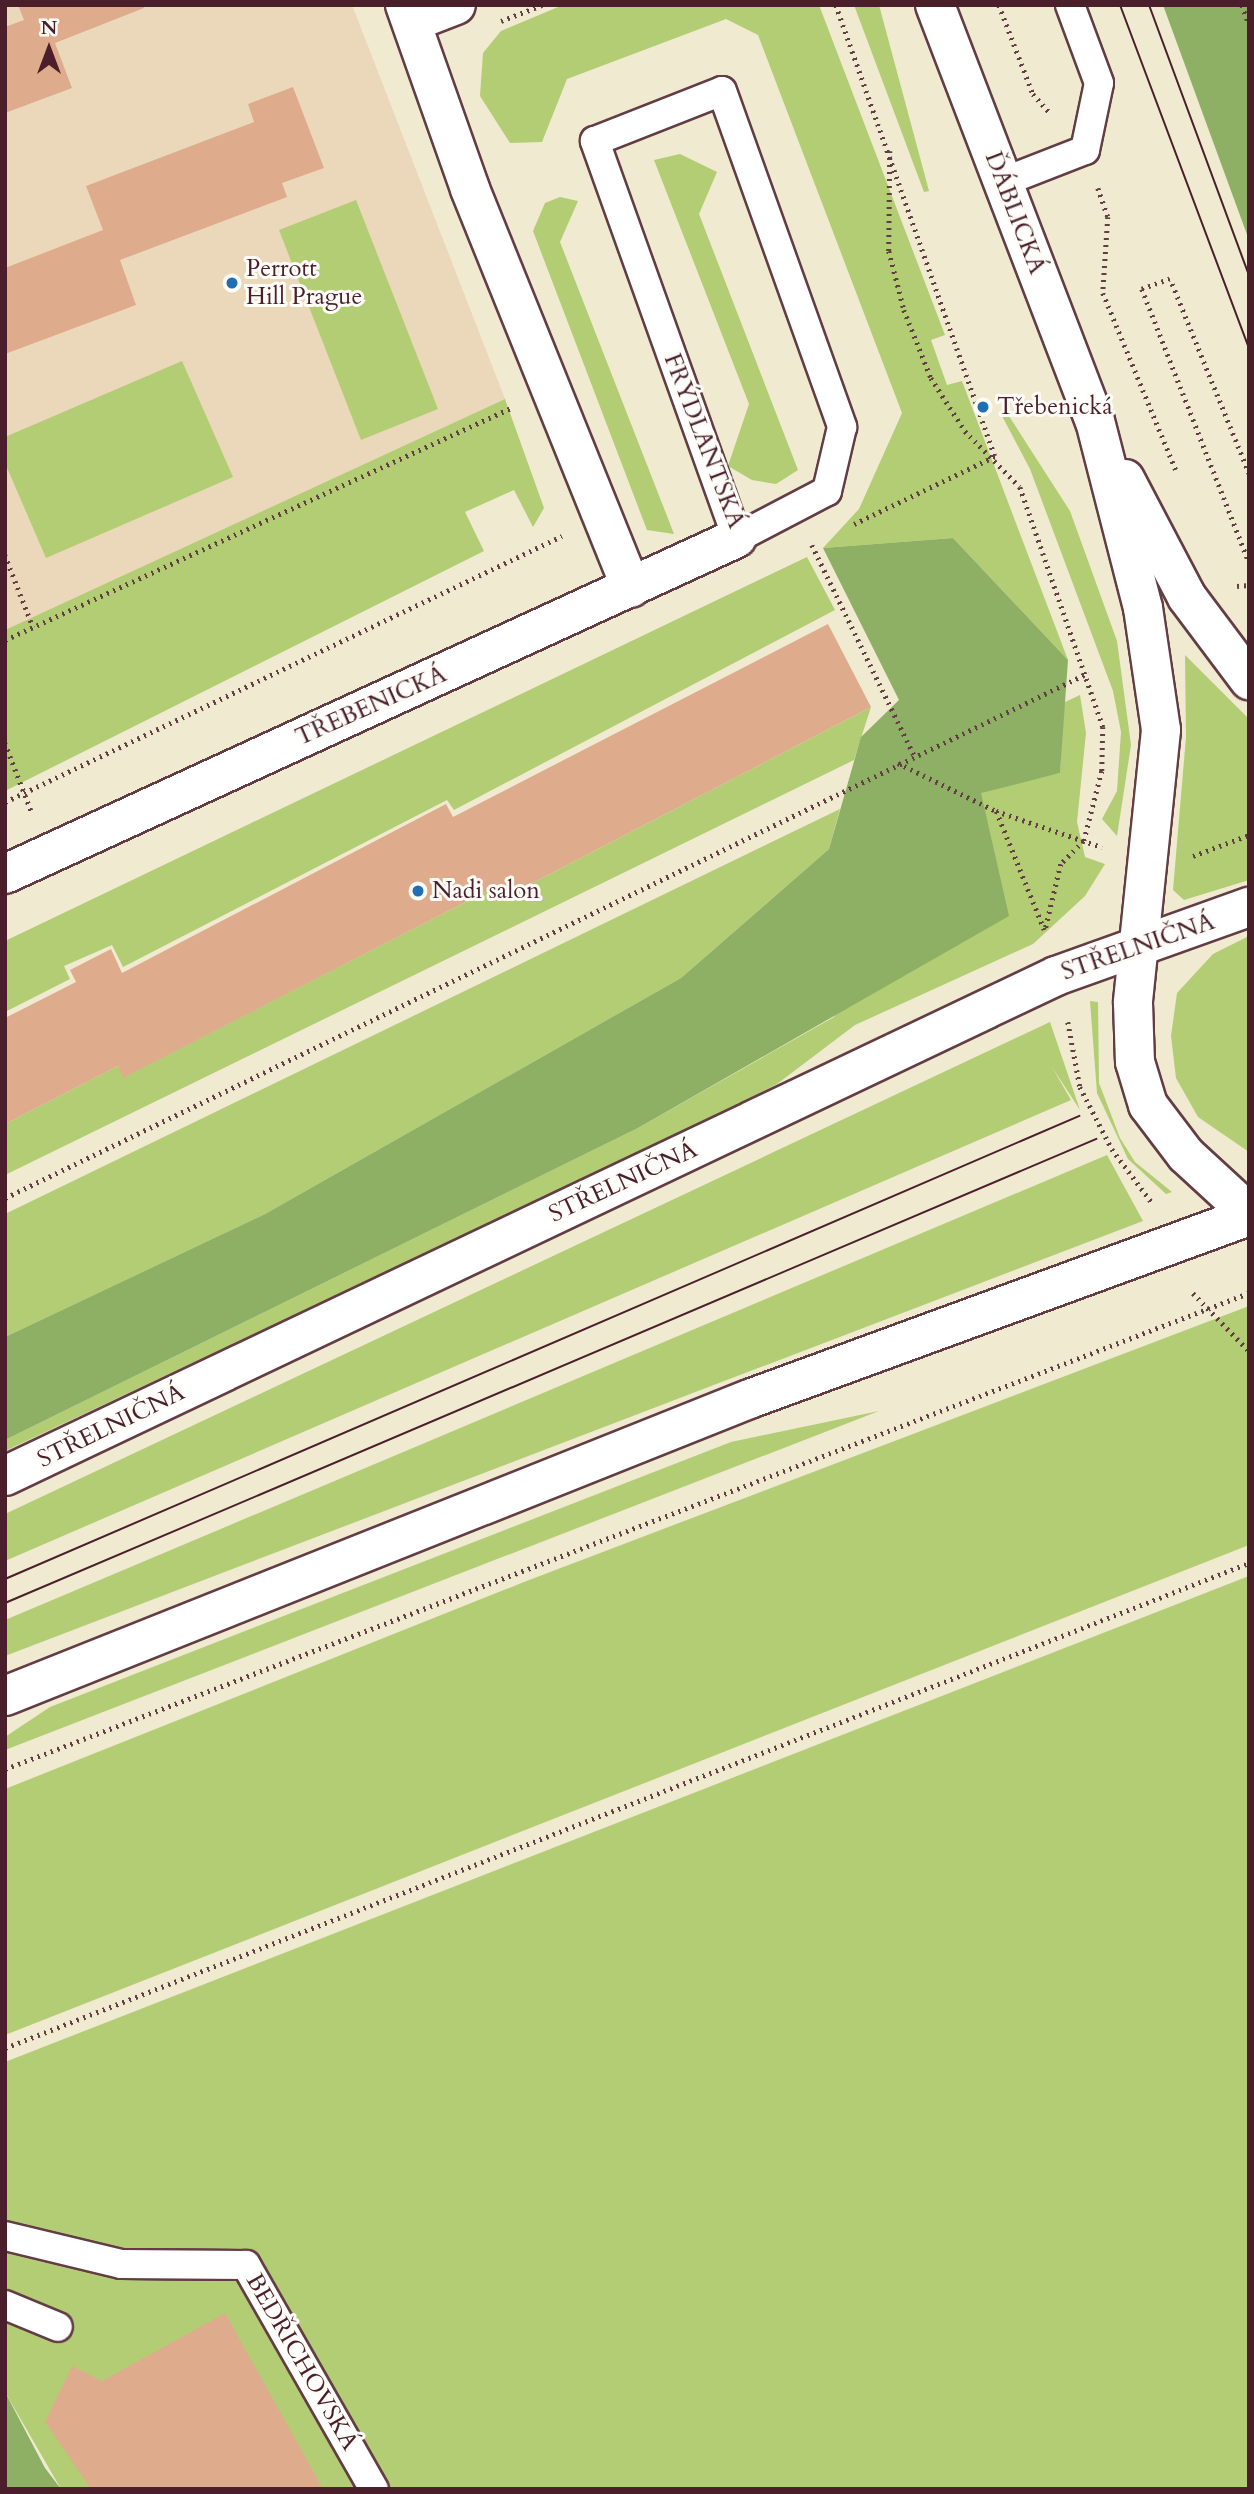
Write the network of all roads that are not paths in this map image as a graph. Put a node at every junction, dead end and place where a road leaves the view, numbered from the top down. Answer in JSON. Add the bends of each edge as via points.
{"nodes":[{"id":1,"x":456,"y":5,"type":"edge"},
{"id":2,"x":935,"y":5,"type":"edge"},
{"id":3,"x":1070,"y":5,"type":"edge"},
{"id":4,"x":409,"y":14,"type":"edge"},
{"id":5,"x":1003,"y":182,"type":"junction"},
{"id":6,"x":1095,"y":421,"type":"junction"},
{"id":7,"x":737,"y":538,"type":"junction"},
{"id":8,"x":631,"y":588,"type":"junction"},
{"id":9,"x":1249,"y":680,"type":"edge"},
{"id":10,"x":5,"y":874,"type":"edge"},
{"id":11,"x":1249,"y":907,"type":"edge"},
{"id":12,"x":1139,"y":946,"type":"junction"},
{"id":13,"x":1249,"y":1214,"type":"edge"},
{"id":14,"x":5,"y":1476,"type":"edge"},
{"id":15,"x":5,"y":1696,"type":"edge"},
{"id":16,"x":5,"y":2236,"type":"edge"},
{"id":17,"x":5,"y":2305,"type":"edge"},
{"id":18,"x":58,"y":2327,"type":"dead end"},
{"id":19,"x":374,"y":2489,"type":"edge"}],
"edges":[{"from":1,"to":4,"type":"main road"},
{"from":2,"to":5,"type":"main road","name":"ĎÁBLICKÁ"},
{"from":3,"to":5,"type":"lane","via":[[1100,83],[1085,150]]},
{"from":4,"to":8,"type":"main road","via":[[470,189]]},
{"from":5,"to":6,"type":"main road","name":"ĎÁBLICKÁ"},
{"from":6,"to":9,"type":"main road","via":[[1187,597]]},
{"from":6,"to":12,"type":"main road","via":[[1143,608],[1161,730]]},
{"from":7,"to":7,"type":"lane","name":"FRÝDLANTSKÁ","via":[[596,141],[722,91],[842,427],[827,491]]},
{"from":7,"to":8,"type":"main road","name":"TŘEBENICKÁ"},
{"from":8,"to":10,"type":"main road","name":"TŘEBENICKÁ"},
{"from":11,"to":12,"type":"main road","name":"STŘELNIČNÁ"},
{"from":12,"to":13,"type":"main road","via":[[1135,1062],[1148,1105],[1186,1155]]},
{"from":12,"to":14,"type":"main road","name":"STŘELNIČNÁ","via":[[1056,976]]},
{"from":13,"to":15,"type":"main road","via":[[752,1398]]},
{"from":16,"to":19,"type":"lane","name":"BEDŘICHOVSKÁ","via":[[121,2264],[246,2265]]},
{"from":17,"to":18,"type":"lane"}]}
